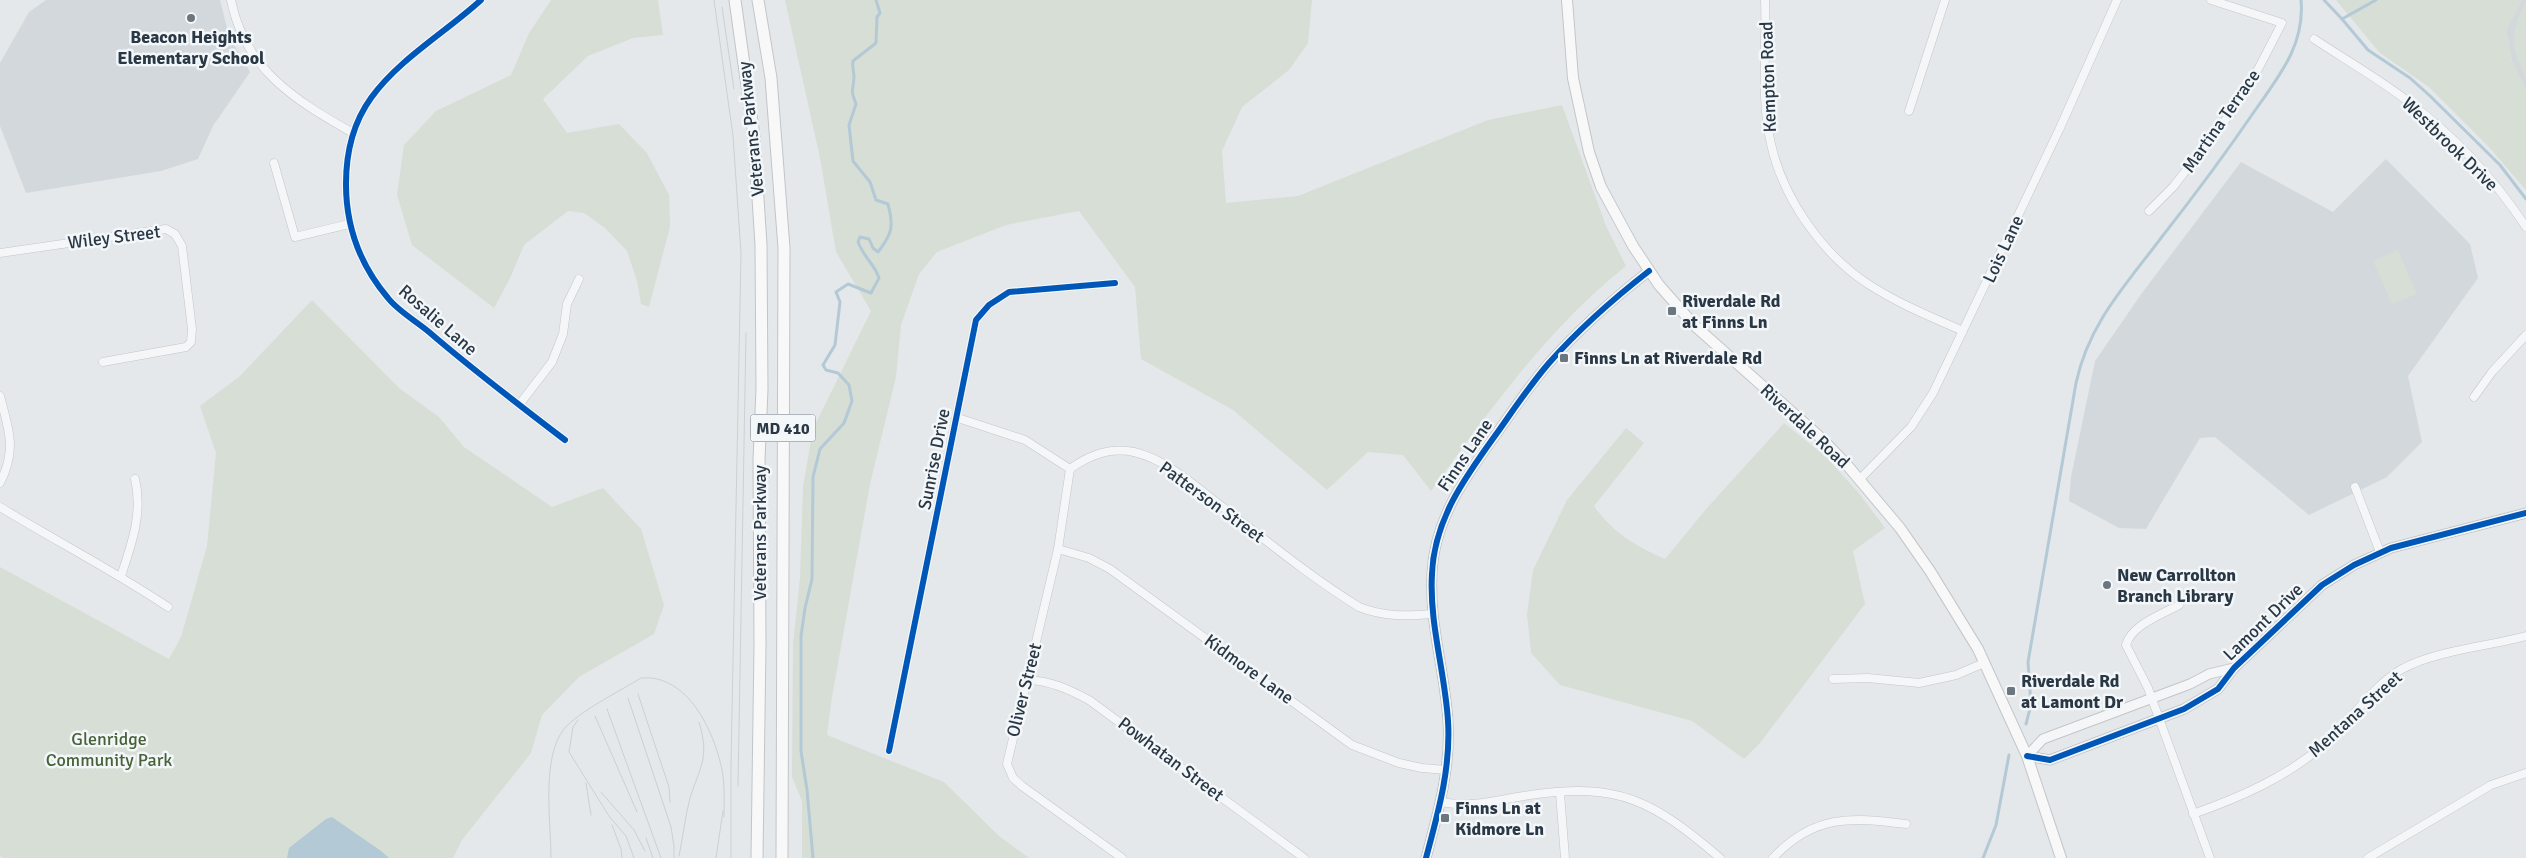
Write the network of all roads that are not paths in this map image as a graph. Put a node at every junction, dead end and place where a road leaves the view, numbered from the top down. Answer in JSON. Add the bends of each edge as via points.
{"nodes":[{"id":1,"x":231,"y":0,"type":"edge"},
{"id":2,"x":481,"y":0,"type":"edge"},
{"id":3,"x":735,"y":0,"type":"edge"},
{"id":4,"x":758,"y":0,"type":"edge"},
{"id":5,"x":1567,"y":0,"type":"edge"},
{"id":6,"x":1765,"y":0,"type":"edge"},
{"id":7,"x":1946,"y":0,"type":"edge"},
{"id":8,"x":2117,"y":0,"type":"edge"},
{"id":9,"x":2211,"y":0,"type":"edge"},
{"id":10,"x":2314,"y":39,"type":"dead end"},
{"id":11,"x":1909,"y":111,"type":"dead end"},
{"id":12,"x":353,"y":133,"type":"junction"},
{"id":13,"x":274,"y":163,"type":"dead end"},
{"id":14,"x":2150,"y":211,"type":"dead end"},
{"id":15,"x":349,"y":224,"type":"junction"},
{"id":16,"x":2526,"y":227,"type":"edge"},
{"id":17,"x":0,"y":253,"type":"edge"},
{"id":18,"x":1649,"y":271,"type":"junction"},
{"id":19,"x":579,"y":278,"type":"dead end"},
{"id":20,"x":1116,"y":282,"type":"dead end"},
{"id":21,"x":1963,"y":331,"type":"junction"},
{"id":22,"x":2526,"y":335,"type":"edge"},
{"id":23,"x":103,"y":362,"type":"dead end"},
{"id":24,"x":0,"y":396,"type":"edge"},
{"id":25,"x":2474,"y":397,"type":"dead end"},
{"id":26,"x":519,"y":404,"type":"junction"},
{"id":27,"x":958,"y":418,"type":"junction"},
{"id":28,"x":565,"y":440,"type":"dead end"},
{"id":29,"x":1070,"y":469,"type":"junction"},
{"id":30,"x":135,"y":478,"type":"dead end"},
{"id":31,"x":1860,"y":479,"type":"junction"},
{"id":32,"x":0,"y":483,"type":"edge"},
{"id":33,"x":2355,"y":487,"type":"dead end"},
{"id":34,"x":0,"y":507,"type":"edge"},
{"id":35,"x":2526,"y":513,"type":"edge"},
{"id":36,"x":1058,"y":549,"type":"junction"},
{"id":37,"x":2380,"y":552,"type":"junction"},
{"id":38,"x":121,"y":576,"type":"junction"},
{"id":39,"x":2179,"y":605,"type":"dead end"},
{"id":40,"x":168,"y":606,"type":"dead end"},
{"id":41,"x":1433,"y":614,"type":"junction"},
{"id":42,"x":2526,"y":636,"type":"edge"},
{"id":43,"x":1984,"y":663,"type":"junction"},
{"id":44,"x":2234,"y":668,"type":"junction"},
{"id":45,"x":1833,"y":679,"type":"dead end"},
{"id":46,"x":1028,"y":680,"type":"junction"},
{"id":47,"x":2151,"y":698,"type":"junction"},
{"id":48,"x":2159,"y":719,"type":"junction"},
{"id":49,"x":888,"y":752,"type":"dead end"},
{"id":50,"x":2027,"y":756,"type":"junction"},
{"id":51,"x":1446,"y":770,"type":"junction"},
{"id":52,"x":2526,"y":773,"type":"edge"},
{"id":53,"x":1560,"y":793,"type":"junction"},
{"id":54,"x":1440,"y":802,"type":"junction"},
{"id":55,"x":2193,"y":814,"type":"junction"},
{"id":56,"x":1906,"y":824,"type":"dead end"},
{"id":57,"x":757,"y":858,"type":"edge"},
{"id":58,"x":782,"y":858,"type":"edge"},
{"id":59,"x":1122,"y":858,"type":"edge"},
{"id":60,"x":1304,"y":858,"type":"edge"},
{"id":61,"x":1426,"y":858,"type":"edge"},
{"id":62,"x":1566,"y":858,"type":"edge"},
{"id":63,"x":1720,"y":858,"type":"edge"},
{"id":64,"x":1773,"y":858,"type":"edge"},
{"id":65,"x":2061,"y":858,"type":"edge"},
{"id":66,"x":2210,"y":858,"type":"edge"},
{"id":67,"x":2368,"y":858,"type":"edge"}],
"edges":[{"from":1,"to":12,"type":"street","via":[[248,47],[273,81],[313,110]]},
{"from":2,"to":12,"type":"street","name":"Rosalie Lane","via":[[457,23],[392,73],[371,98]]},
{"from":3,"to":57,"type":"main road","name":"Veterans Parkway","number":"MD 410","via":[[754,136],[761,245]]},
{"from":4,"to":58,"type":"main road","name":"Veterans Parkway","number":"MD 410","via":[[772,78],[784,248]]},
{"from":5,"to":18,"type":"main road","name":"Riverdale Road","via":[[1574,85],[1589,152],[1601,187]]},
{"from":6,"to":21,"type":"street","name":"Kempton Road","via":[[1766,90],[1771,143],[1794,203],[1812,230],[1854,274],[1893,298]]},
{"from":7,"to":11,"type":"street"},
{"from":8,"to":21,"type":"street","name":"Lois Lane"},
{"from":9,"to":14,"type":"street","name":"Martina Terrace","via":[[2282,23],[2253,79],[2230,114]]},
{"from":10,"to":16,"type":"street","name":"Westbrook Drive","via":[[2379,81],[2432,122],[2481,168]]},
{"from":12,"to":15,"type":"street","name":"Rosalie Lane","via":[[346,164]]},
{"from":13,"to":15,"type":"street","via":[[295,237]]},
{"from":15,"to":26,"type":"street","name":"Rosalie Lane","via":[[368,269],[388,300]]},
{"from":17,"to":23,"type":"street","name":"Wiley Street","via":[[166,229],[175,234],[182,246],[191,342],[186,347]]},
{"from":18,"to":31,"type":"main road","name":"Riverdale Road","via":[[1694,326],[1821,438]]},
{"from":18,"to":41,"type":"street","name":"Finns Lane","via":[[1587,324],[1550,362],[1454,497],[1435,548]]},
{"from":19,"to":26,"type":"street","via":[[567,304],[563,334],[552,362]]},
{"from":20,"to":27,"type":"street","name":"Sunrise Drive","via":[[1016,290],[989,305],[974,326]]},
{"from":21,"to":31,"type":"street","name":"Lois Lane","via":[[1917,419]]},
{"from":22,"to":25,"type":"street","via":[[2503,358]]},
{"from":24,"to":32,"type":"street","via":[[11,451]]},
{"from":26,"to":28,"type":"street","name":"Rosalie Lane"},
{"from":27,"to":29,"type":"street","via":[[1025,440]]},
{"from":27,"to":49,"type":"street","name":"Sunrise Drive"},
{"from":29,"to":36,"type":"street","name":"Oliver Street"},
{"from":29,"to":41,"type":"street","name":"Patterson Street","via":[[1090,456],[1109,452],[1143,455],[1180,475],[1359,607],[1384,615]]},
{"from":30,"to":38,"type":"street","via":[[138,514]]},
{"from":31,"to":43,"type":"main road","name":"Riverdale Road","via":[[1930,571],[1967,629]]},
{"from":33,"to":37,"type":"street"},
{"from":34,"to":38,"type":"street"},
{"from":35,"to":37,"type":"street","name":"Lamont Drive"},
{"from":36,"to":46,"type":"street","name":"Oliver Street"},
{"from":36,"to":51,"type":"street","name":"Kidmore Lane","via":[[1089,558],[1110,569],[1352,745],[1399,763]]},
{"from":37,"to":44,"type":"street","name":"Lamont Drive","via":[[2322,585]]},
{"from":38,"to":40,"type":"street"},
{"from":39,"to":47,"type":"street","via":[[2136,630],[2127,641],[2127,650]]},
{"from":41,"to":51,"type":"street","name":"Finns Lane","via":[[1448,719]]},
{"from":42,"to":55,"type":"street","name":"Mentana Street","via":[[2434,657],[2402,670],[2308,757],[2262,787]]},
{"from":43,"to":45,"type":"street","via":[[1956,675],[1919,683],[1868,678]]},
{"from":43,"to":50,"type":"main road","name":"Riverdale Road"},
{"from":44,"to":47,"type":"street","name":"Lamont Drive","via":[[2209,674]]},
{"from":44,"to":48,"type":"street","name":"Lamont Drive","via":[[2218,689],[2203,700]]},
{"from":46,"to":59,"type":"street","name":"Oliver Street","via":[[1007,757],[1009,770],[1030,793]]},
{"from":46,"to":60,"type":"street","name":"Powhatan Street","via":[[1060,685],[1089,700]]},
{"from":47,"to":48,"type":"street"},
{"from":47,"to":50,"type":"street","name":"Lamont Drive","via":[[2043,739]]},
{"from":48,"to":50,"type":"street","name":"Lamont Drive","via":[[2050,760]]},
{"from":48,"to":55,"type":"street"},
{"from":50,"to":65,"type":"main road","name":"Riverdale Road"},
{"from":51,"to":54,"type":"street","name":"Finns Lane"},
{"from":52,"to":67,"type":"street","via":[[2491,785]]},
{"from":53,"to":54,"type":"street","via":[[1478,805]]},
{"from":53,"to":62,"type":"street"},
{"from":53,"to":63,"type":"street","via":[[1611,794],[1650,806]]},
{"from":54,"to":61,"type":"street","name":"Finns Lane"},
{"from":55,"to":66,"type":"street"},
{"from":56,"to":64,"type":"street","via":[[1861,818],[1828,822],[1801,834]]}]}
